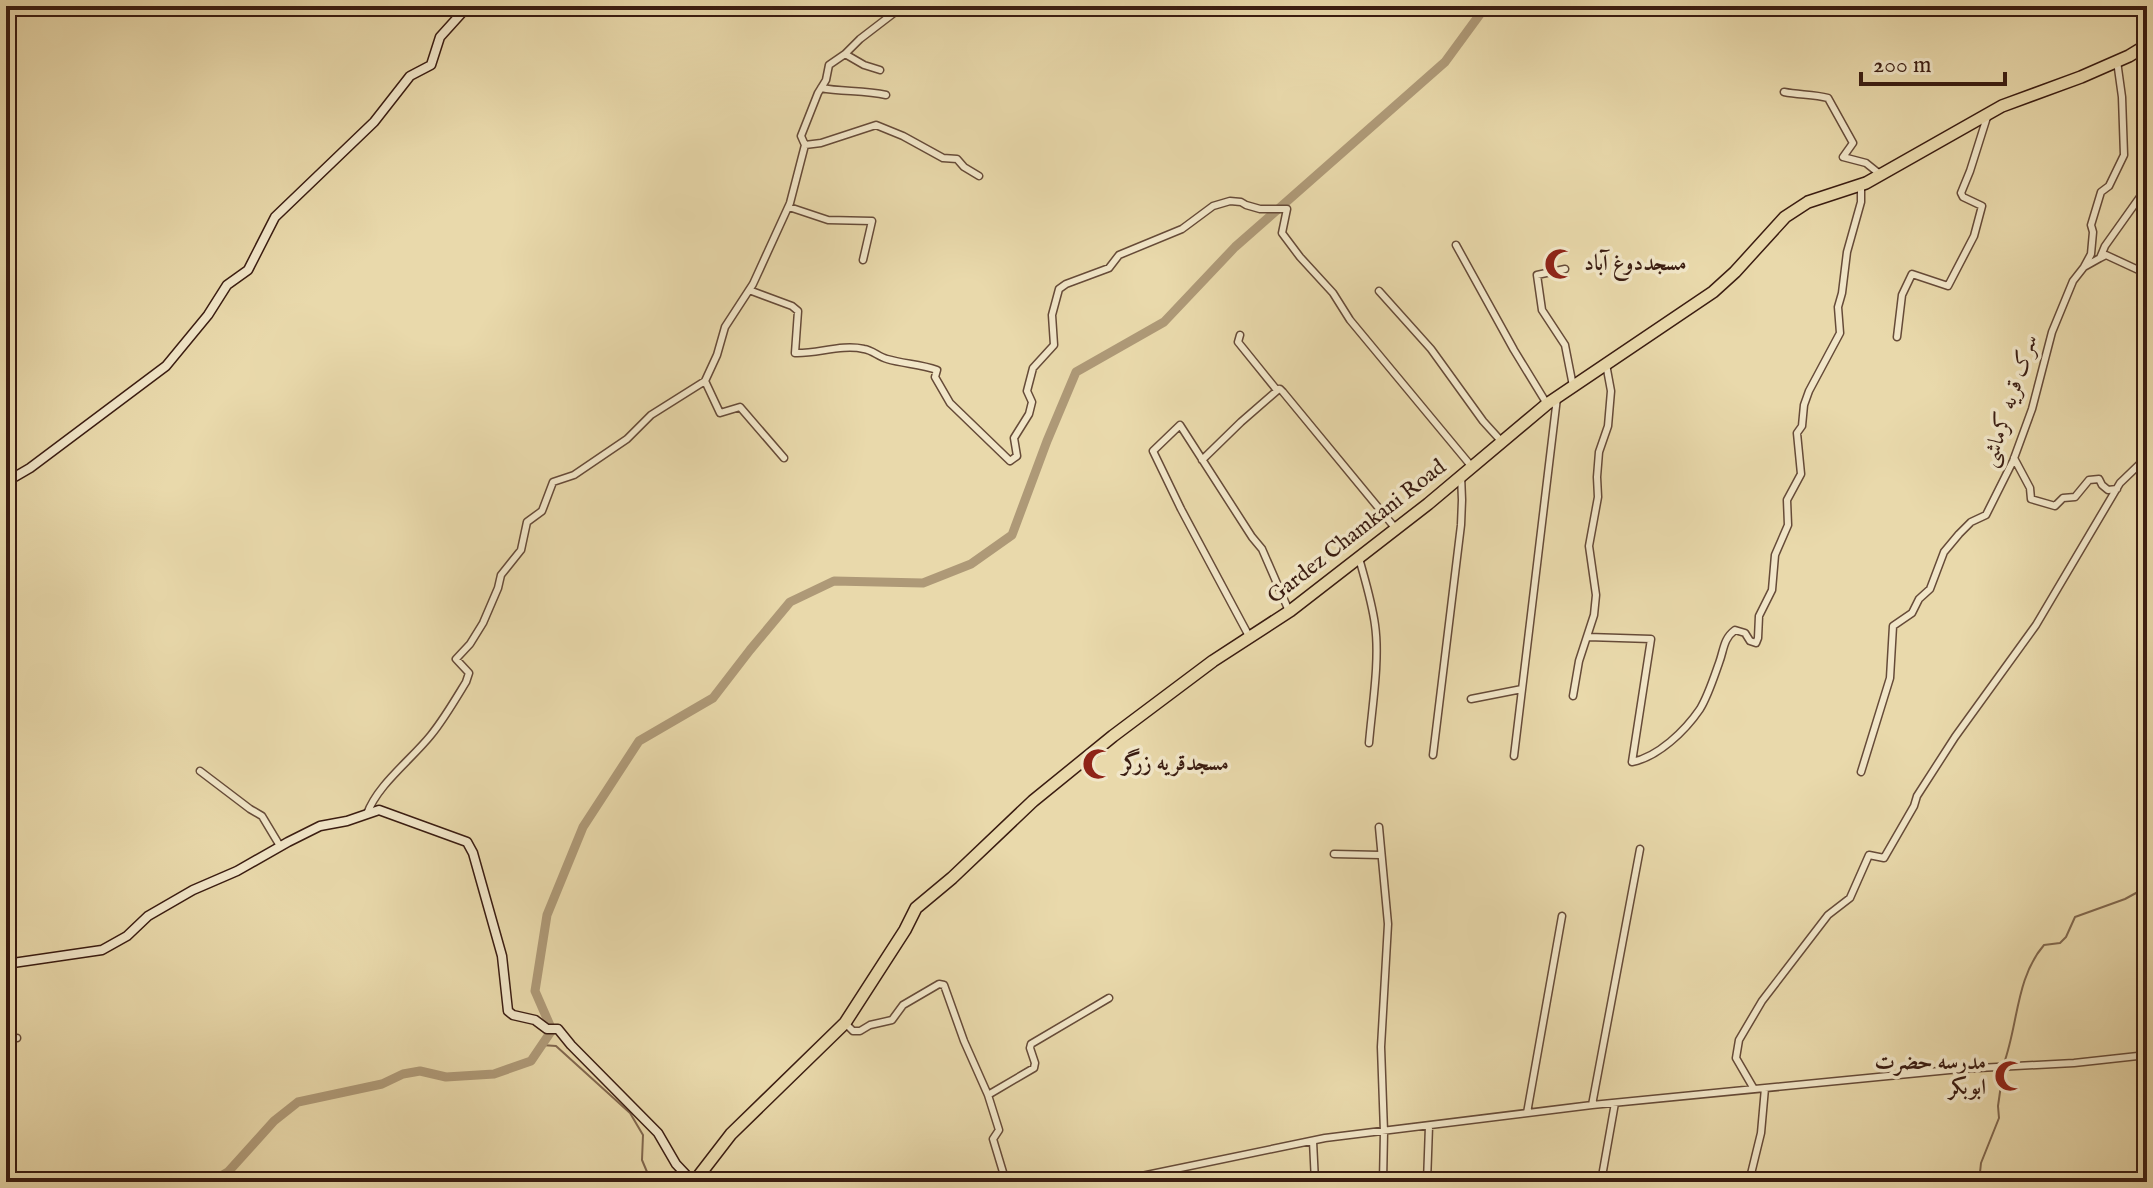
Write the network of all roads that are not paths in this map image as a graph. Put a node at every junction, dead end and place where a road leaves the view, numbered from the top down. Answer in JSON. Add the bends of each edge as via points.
{"nodes":[{"id":1,"x":468,"y":6,"type":"edge"},
{"id":2,"x":903,"y":6,"type":"edge"},
{"id":3,"x":2147,"y":45,"type":"edge"},
{"id":4,"x":845,"y":54,"type":"junction"},
{"id":5,"x":2117,"y":61,"type":"junction"},
{"id":6,"x":880,"y":70,"type":"dead end"},
{"id":7,"x":821,"y":88,"type":"junction"},
{"id":8,"x":1784,"y":92,"type":"dead end"},
{"id":9,"x":886,"y":95,"type":"dead end"},
{"id":10,"x":1988,"y":114,"type":"junction"},
{"id":11,"x":805,"y":145,"type":"junction"},
{"id":12,"x":1881,"y":175,"type":"junction"},
{"id":13,"x":979,"y":176,"type":"dead end"},
{"id":14,"x":1861,"y":184,"type":"junction"},
{"id":15,"x":2147,"y":187,"type":"edge"},
{"id":16,"x":789,"y":207,"type":"junction"},
{"id":17,"x":1456,"y":245,"type":"dead end"},
{"id":18,"x":2100,"y":258,"type":"junction"},
{"id":19,"x":863,"y":260,"type":"dead end"},
{"id":20,"x":2084,"y":267,"type":"junction"},
{"id":21,"x":1565,"y":269,"type":"dead end"},
{"id":22,"x":2147,"y":274,"type":"edge"},
{"id":23,"x":749,"y":290,"type":"junction"},
{"id":24,"x":1379,"y":291,"type":"dead end"},
{"id":25,"x":1240,"y":335,"type":"dead end"},
{"id":26,"x":1897,"y":337,"type":"dead end"},
{"id":27,"x":1606,"y":364,"type":"junction"},
{"id":28,"x":705,"y":381,"type":"junction"},
{"id":29,"x":1574,"y":386,"type":"junction"},
{"id":30,"x":1280,"y":389,"type":"junction"},
{"id":31,"x":1552,"y":401,"type":"junction"},
{"id":32,"x":1502,"y":442,"type":"junction"},
{"id":33,"x":2147,"y":457,"type":"edge"},
{"id":34,"x":784,"y":458,"type":"dead end"},
{"id":35,"x":2014,"y":458,"type":"junction"},
{"id":36,"x":1202,"y":460,"type":"junction"},
{"id":37,"x":1472,"y":467,"type":"junction"},
{"id":38,"x":1461,"y":475,"type":"junction"},
{"id":39,"x":6,"y":482,"type":"edge"},
{"id":40,"x":2117,"y":489,"type":"junction"},
{"id":41,"x":1396,"y":529,"type":"junction"},
{"id":42,"x":1359,"y":558,"type":"junction"},
{"id":43,"x":1290,"y":611,"type":"junction"},
{"id":44,"x":1588,"y":637,"type":"junction"},
{"id":45,"x":1250,"y":638,"type":"junction"},
{"id":46,"x":1522,"y":689,"type":"junction"},
{"id":47,"x":1573,"y":696,"type":"dead end"},
{"id":48,"x":1471,"y":699,"type":"dead end"},
{"id":49,"x":1369,"y":743,"type":"dead end"},
{"id":50,"x":1433,"y":755,"type":"dead end"},
{"id":51,"x":1514,"y":756,"type":"dead end"},
{"id":52,"x":200,"y":771,"type":"dead end"},
{"id":53,"x":1861,"y":772,"type":"dead end"},
{"id":54,"x":367,"y":814,"type":"junction"},
{"id":55,"x":1379,"y":827,"type":"dead end"},
{"id":56,"x":280,"y":846,"type":"junction"},
{"id":57,"x":1640,"y":849,"type":"dead end"},
{"id":58,"x":1334,"y":854,"type":"dead end"},
{"id":59,"x":1380,"y":855,"type":"junction"},
{"id":60,"x":1562,"y":916,"type":"dead end"},
{"id":61,"x":6,"y":964,"type":"edge"},
{"id":62,"x":1109,"y":998,"type":"dead end"},
{"id":63,"x":845,"y":1023,"type":"junction"},
{"id":64,"x":6,"y":1038,"type":"edge"},
{"id":65,"x":17,"y":1038,"type":"dead end"},
{"id":66,"x":2147,"y":1055,"type":"edge"},
{"id":67,"x":1765,"y":1088,"type":"junction"},
{"id":68,"x":1754,"y":1089,"type":"junction"},
{"id":69,"x":988,"y":1095,"type":"junction"},
{"id":70,"x":1615,"y":1103,"type":"junction"},
{"id":71,"x":1592,"y":1105,"type":"junction"},
{"id":72,"x":1527,"y":1113,"type":"junction"},
{"id":73,"x":1429,"y":1126,"type":"junction"},
{"id":74,"x":1384,"y":1132,"type":"junction"},
{"id":75,"x":1313,"y":1141,"type":"junction"},
{"id":76,"x":693,"y":1182,"type":"edge"},
{"id":77,"x":1006,"y":1182,"type":"edge"},
{"id":78,"x":1104,"y":1182,"type":"edge"},
{"id":79,"x":1315,"y":1182,"type":"edge"},
{"id":80,"x":1383,"y":1182,"type":"edge"},
{"id":81,"x":1427,"y":1182,"type":"edge"},
{"id":82,"x":1601,"y":1182,"type":"edge"},
{"id":83,"x":1749,"y":1182,"type":"edge"}],
"edges":[{"from":1,"to":39,"type":"street","via":[[440,37],[431,65],[410,76],[374,122],[275,217],[248,270],[227,285],[166,366]]},
{"from":2,"to":4,"type":"street"},
{"from":3,"to":5,"type":"highway","name":"Gardez Chamkani Road"},
{"from":4,"to":6,"type":"street"},
{"from":4,"to":7,"type":"street","via":[[829,65]]},
{"from":5,"to":10,"type":"highway","name":"Gardez Chamkani Road"},
{"from":5,"to":20,"type":"street","name":"سرک قریه کرماشی","via":[[2124,155],[2101,192]]},
{"from":7,"to":9,"type":"street"},
{"from":7,"to":11,"type":"street","via":[[801,136]]},
{"from":8,"to":12,"type":"street","via":[[1828,98],[1853,143],[1843,157],[1866,163]]},
{"from":10,"to":12,"type":"highway","name":"Gardez Chamkani Road"},
{"from":10,"to":26,"type":"street","via":[[1961,193],[1982,206],[1974,236],[1948,286],[1912,274],[1902,295]]},
{"from":11,"to":13,"type":"street","via":[[876,125],[943,158],[957,159]]},
{"from":11,"to":16,"type":"street"},
{"from":12,"to":14,"type":"highway","name":"Gardez Chamkani Road"},
{"from":14,"to":27,"type":"highway","name":"Gardez Chamkani Road","via":[[1808,202],[1785,217],[1713,292]]},
{"from":14,"to":44,"type":"street","via":[[1838,307],[1840,333],[1804,405],[1797,433],[1801,474],[1787,500],[1788,525],[1775,555],[1772,590],[1759,616],[1756,643],[1735,630],[1728,636],[1700,708],[1671,742],[1632,762],[1651,639]]},
{"from":15,"to":18,"type":"street"},
{"from":16,"to":19,"type":"street","via":[[828,220],[872,221]]},
{"from":16,"to":23,"type":"street"},
{"from":17,"to":31,"type":"street","via":[[1514,350]]},
{"from":18,"to":20,"type":"street"},
{"from":18,"to":22,"type":"street","via":[[2115,257]]},
{"from":20,"to":35,"type":"street","name":"سرک قریه کرماشی","via":[[2052,332]]},
{"from":21,"to":29,"type":"street","via":[[1537,275],[1542,310],[1565,345]]},
{"from":23,"to":28,"type":"street","via":[[725,327]]},
{"from":23,"to":37,"type":"street","via":[[798,311],[795,353],[865,349],[937,370],[935,377],[950,403],[1010,461],[1017,456],[1014,438],[1032,402],[1027,391],[1033,368],[1054,345],[1052,315],[1059,289],[1109,268],[1119,255],[1182,229],[1213,206],[1230,201],[1287,209],[1282,233]]},
{"from":24,"to":32,"type":"street"},
{"from":25,"to":30,"type":"street","via":[[1238,342]]},
{"from":27,"to":29,"type":"highway","name":"Gardez Chamkani Road"},
{"from":27,"to":44,"type":"street","via":[[1611,391],[1589,546],[1596,595]]},
{"from":28,"to":34,"type":"street","via":[[720,413],[740,407]]},
{"from":28,"to":54,"type":"street","via":[[574,475],[553,482],[542,511],[527,522],[521,550],[501,575],[483,623],[456,659],[469,673],[466,682],[433,733]]},
{"from":29,"to":31,"type":"highway","name":"Gardez Chamkani Road"},
{"from":30,"to":36,"type":"street"},
{"from":30,"to":41,"type":"street"},
{"from":31,"to":32,"type":"highway","name":"Gardez Chamkani Road"},
{"from":31,"to":46,"type":"street"},
{"from":32,"to":37,"type":"highway","name":"Gardez Chamkani Road"},
{"from":33,"to":40,"type":"street"},
{"from":35,"to":40,"type":"street","via":[[2031,499],[2046,505],[2075,497],[2089,480],[2099,479],[2108,490]]},
{"from":35,"to":53,"type":"street","name":"سرک قریه کرماشی","via":[[1986,515],[1959,534],[1944,552],[1930,589],[1912,613],[1893,626],[1890,678]]},
{"from":36,"to":43,"type":"street","via":[[1262,549]]},
{"from":36,"to":45,"type":"street","via":[[1180,425],[1153,451]]},
{"from":37,"to":38,"type":"highway","name":"Gardez Chamkani Road"},
{"from":38,"to":41,"type":"highway","name":"Gardez Chamkani Road"},
{"from":38,"to":50,"type":"street","via":[[1461,525]]},
{"from":40,"to":68,"type":"street","via":[[2036,625],[1917,796],[1884,858],[1869,855],[1850,898],[1828,915],[1762,1001],[1739,1040],[1736,1058]]},
{"from":41,"to":42,"type":"highway","name":"Gardez Chamkani Road"},
{"from":42,"to":43,"type":"highway","name":"Gardez Chamkani Road"},
{"from":42,"to":49,"type":"street","via":[[1376,636]]},
{"from":43,"to":45,"type":"highway","name":"Gardez Chamkani Road"},
{"from":44,"to":47,"type":"street"},
{"from":45,"to":63,"type":"highway","name":"Gardez Chamkani Road","via":[[1102,745],[916,908]]},
{"from":46,"to":48,"type":"street"},
{"from":46,"to":51,"type":"street"},
{"from":52,"to":56,"type":"street","via":[[262,816]]},
{"from":54,"to":56,"type":"street","via":[[320,826]]},
{"from":54,"to":76,"type":"street","via":[[379,810],[467,842],[502,956],[508,1011],[558,1029],[658,1133]]},
{"from":55,"to":59,"type":"street"},
{"from":56,"to":61,"type":"street","via":[[148,916],[102,950]]},
{"from":57,"to":71,"type":"street"},
{"from":58,"to":59,"type":"street"},
{"from":59,"to":74,"type":"street","via":[[1388,924],[1381,1047]]},
{"from":60,"to":72,"type":"street"},
{"from":62,"to":69,"type":"street","via":[[1031,1044],[1034,1068]]},
{"from":63,"to":69,"type":"street","via":[[853,1031],[887,1023],[903,1005],[942,983]]},
{"from":63,"to":76,"type":"highway","name":"Gardez Chamkani Road","via":[[731,1134]]},
{"from":64,"to":65,"type":"street"},
{"from":66,"to":67,"type":"street"},
{"from":67,"to":68,"type":"street"},
{"from":67,"to":83,"type":"street"},
{"from":68,"to":70,"type":"street"},
{"from":69,"to":77,"type":"street","via":[[999,1130],[993,1139]]},
{"from":70,"to":71,"type":"street"},
{"from":70,"to":82,"type":"street"},
{"from":71,"to":72,"type":"street"},
{"from":72,"to":73,"type":"street"},
{"from":73,"to":74,"type":"street"},
{"from":73,"to":81,"type":"street"},
{"from":74,"to":75,"type":"street"},
{"from":74,"to":80,"type":"street"},
{"from":75,"to":78,"type":"street"},
{"from":75,"to":79,"type":"street"}]}
